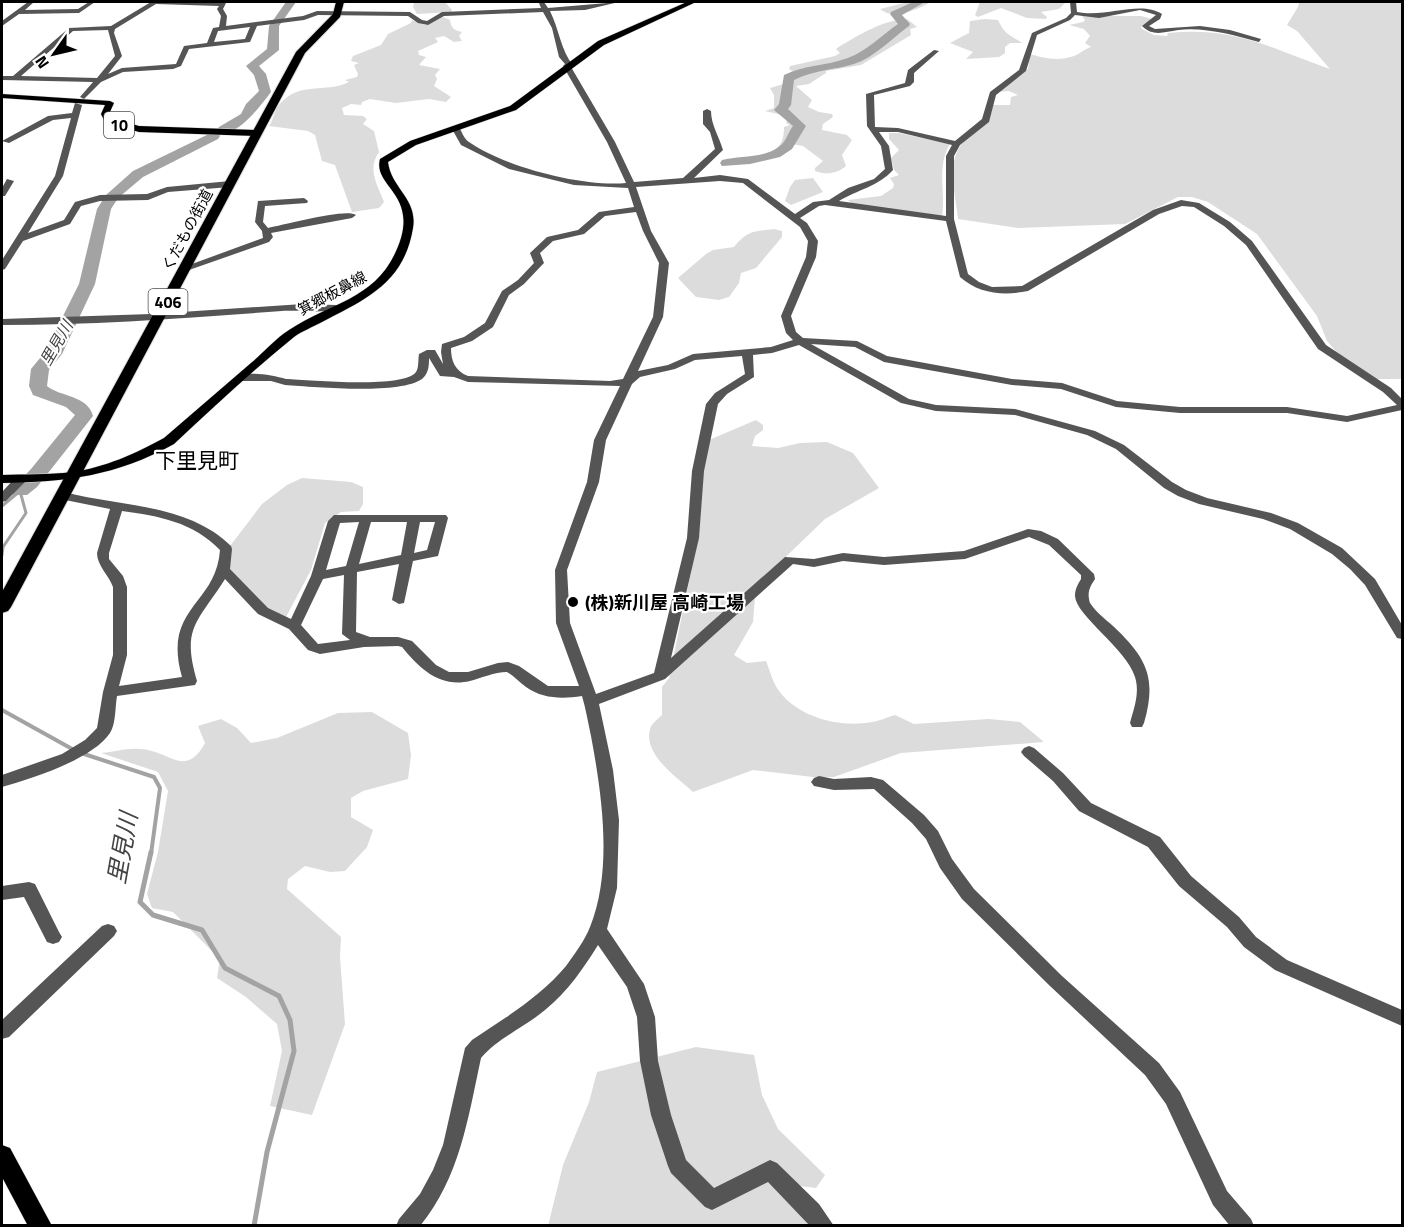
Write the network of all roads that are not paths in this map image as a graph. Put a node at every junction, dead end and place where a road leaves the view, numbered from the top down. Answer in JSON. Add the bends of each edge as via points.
{"nodes":[{"id":1,"x":31,"y":2,"type":"edge"},
{"id":2,"x":92,"y":2,"type":"edge"},
{"id":3,"x":154,"y":2,"type":"edge"},
{"id":4,"x":541,"y":2,"type":"edge"},
{"id":5,"x":616,"y":2,"type":"edge"},
{"id":6,"x":692,"y":2,"type":"edge"},
{"id":7,"x":1073,"y":2,"type":"edge"},
{"id":8,"x":338,"y":8,"type":"edge"},
{"id":9,"x":545,"y":10,"type":"junction"},
{"id":10,"x":17,"y":12,"type":"junction"},
{"id":11,"x":1074,"y":13,"type":"junction"},
{"id":12,"x":2,"y":24,"type":"edge"},
{"id":13,"x":254,"y":25,"type":"junction"},
{"id":14,"x":112,"y":28,"type":"junction"},
{"id":15,"x":225,"y":28,"type":"junction"},
{"id":16,"x":1181,"y":28,"type":"junction"},
{"id":17,"x":1229,"y":29,"type":"dead end"},
{"id":18,"x":1259,"y":40,"type":"dead end"},
{"id":19,"x":210,"y":44,"type":"junction"},
{"id":20,"x":936,"y":51,"type":"dead end"},
{"id":21,"x":568,"y":66,"type":"junction"},
{"id":22,"x":2,"y":78,"type":"edge"},
{"id":23,"x":15,"y":78,"type":"junction"},
{"id":24,"x":100,"y":80,"type":"junction"},
{"id":25,"x":2,"y":96,"type":"edge"},
{"id":26,"x":84,"y":97,"type":"dead end"},
{"id":27,"x":707,"y":111,"type":"dead end"},
{"id":28,"x":456,"y":129,"type":"junction"},
{"id":29,"x":873,"y":129,"type":"junction"},
{"id":30,"x":258,"y":133,"type":"junction"},
{"id":31,"x":6,"y":141,"type":"dead end"},
{"id":32,"x":957,"y":144,"type":"junction"},
{"id":33,"x":10,"y":181,"type":"dead end"},
{"id":34,"x":685,"y":181,"type":"junction"},
{"id":35,"x":230,"y":184,"type":"junction"},
{"id":36,"x":631,"y":185,"type":"junction"},
{"id":37,"x":2,"y":194,"type":"edge"},
{"id":38,"x":304,"y":201,"type":"dead end"},
{"id":39,"x":831,"y":203,"type":"junction"},
{"id":40,"x":639,"y":209,"type":"junction"},
{"id":41,"x":352,"y":216,"type":"dead end"},
{"id":42,"x":796,"y":216,"type":"junction"},
{"id":43,"x":950,"y":219,"type":"junction"},
{"id":44,"x":266,"y":231,"type":"junction"},
{"id":45,"x":21,"y":239,"type":"junction"},
{"id":46,"x":2,"y":267,"type":"edge"},
{"id":47,"x":186,"y":268,"type":"junction"},
{"id":48,"x":336,"y":308,"type":"junction"},
{"id":49,"x":160,"y":316,"type":"junction"},
{"id":50,"x":2,"y":322,"type":"edge"},
{"id":51,"x":801,"y":341,"type":"junction"},
{"id":52,"x":747,"y":352,"type":"junction"},
{"id":53,"x":454,"y":374,"type":"junction"},
{"id":54,"x":240,"y":378,"type":"junction"},
{"id":55,"x":628,"y":382,"type":"junction"},
{"id":56,"x":1402,"y":406,"type":"edge"},
{"id":57,"x":74,"y":476,"type":"junction"},
{"id":58,"x":2,"y":479,"type":"edge"},
{"id":59,"x":23,"y":479,"type":"junction"},
{"id":60,"x":64,"y":496,"type":"junction"},
{"id":61,"x":2,"y":498,"type":"edge"},
{"id":62,"x":117,"y":506,"type":"junction"},
{"id":63,"x":366,"y":518,"type":"junction"},
{"id":64,"x":414,"y":518,"type":"junction"},
{"id":65,"x":406,"y":558,"type":"junction"},
{"id":66,"x":223,"y":569,"type":"junction"},
{"id":67,"x":351,"y":570,"type":"junction"},
{"id":68,"x":318,"y":576,"type":"junction"},
{"id":69,"x":399,"y":600,"type":"dead end"},
{"id":70,"x":2,"y":607,"type":"edge"},
{"id":71,"x":294,"y":626,"type":"junction"},
{"id":72,"x":1402,"y":635,"type":"edge"},
{"id":73,"x":372,"y":643,"type":"junction"},
{"id":74,"x":660,"y":676,"type":"junction"},
{"id":75,"x":110,"y":692,"type":"junction"},
{"id":76,"x":589,"y":696,"type":"junction"},
{"id":77,"x":1137,"y":723,"type":"dead end"},
{"id":78,"x":1029,"y":752,"type":"dead end"},
{"id":79,"x":2,"y":781,"type":"edge"},
{"id":80,"x":819,"y":782,"type":"dead end"},
{"id":81,"x":2,"y":893,"type":"edge"},
{"id":82,"x":598,"y":930,"type":"junction"},
{"id":83,"x":108,"y":931,"type":"dead end"},
{"id":84,"x":53,"y":937,"type":"dead end"},
{"id":85,"x":1402,"y":1018,"type":"edge"},
{"id":86,"x":2,"y":1031,"type":"edge"},
{"id":87,"x":2,"y":1155,"type":"edge"},
{"id":88,"x":41,"y":1226,"type":"edge"},
{"id":89,"x":405,"y":1226,"type":"edge"},
{"id":90,"x":824,"y":1226,"type":"edge"},
{"id":91,"x":1244,"y":1226,"type":"edge"}],
"edges":[{"from":1,"to":10,"type":"street"},
{"from":2,"to":10,"type":"street","via":[[79,12]]},
{"from":3,"to":14,"type":"street"},
{"from":3,"to":15,"type":"street","via":[[224,4],[220,9],[225,16]]},
{"from":4,"to":9,"type":"street"},
{"from":5,"to":9,"type":"street"},
{"from":6,"to":21,"type":"main road","name":"箕郷板鼻線","via":[[615,35]]},
{"from":7,"to":11,"type":"street"},
{"from":8,"to":9,"type":"street","via":[[410,14],[428,23],[442,14]]},
{"from":8,"to":13,"type":"street","via":[[304,18]]},
{"from":8,"to":30,"type":"highway","name":"くだもの街道","number":"406","via":[[301,52]]},
{"from":9,"to":21,"type":"street"},
{"from":10,"to":12,"type":"street"},
{"from":11,"to":16,"type":"street","via":[[1105,16],[1145,8],[1159,14],[1145,26],[1147,29],[1162,32]]},
{"from":11,"to":32,"type":"street","via":[[1034,34],[1022,71],[993,94],[986,120]]},
{"from":13,"to":15,"type":"street"},
{"from":13,"to":19,"type":"street","via":[[248,41]]},
{"from":14,"to":23,"type":"street","via":[[71,29]]},
{"from":14,"to":24,"type":"street","via":[[119,56]]},
{"from":15,"to":19,"type":"street","via":[[215,29]]},
{"from":16,"to":17,"type":"street"},
{"from":16,"to":18,"type":"street"},
{"from":19,"to":24,"type":"street","via":[[186,47],[177,66],[122,70]]},
{"from":20,"to":29,"type":"street","via":[[911,72],[906,86],[870,94]]},
{"from":21,"to":28,"type":"main road","name":"箕郷板鼻線","via":[[513,108]]},
{"from":21,"to":36,"type":"street"},
{"from":22,"to":23,"type":"street"},
{"from":23,"to":24,"type":"street"},
{"from":24,"to":26,"type":"street"},
{"from":25,"to":30,"type":"main road","number":"10","via":[[110,103],[105,114],[108,120],[139,129]]},
{"from":27,"to":34,"type":"street","via":[[707,124],[714,132],[719,150]]},
{"from":28,"to":36,"type":"street","via":[[464,143],[516,169],[585,184]]},
{"from":28,"to":48,"type":"main road","name":"箕郷板鼻線","via":[[403,147],[383,161],[385,175],[407,204],[409,231],[379,286]]},
{"from":29,"to":32,"type":"street","via":[[898,130]]},
{"from":29,"to":39,"type":"street","via":[[886,150],[888,172]]},
{"from":30,"to":35,"type":"highway","name":"くだもの街道","number":"406"},
{"from":31,"to":45,"type":"street","via":[[51,118],[77,110],[62,170]]},
{"from":32,"to":43,"type":"street","via":[[950,156]]},
{"from":33,"to":37,"type":"street"},
{"from":34,"to":36,"type":"street"},
{"from":34,"to":42,"type":"street","via":[[746,181]]},
{"from":35,"to":45,"type":"street","via":[[167,190],[148,197],[100,198],[78,204],[68,222]]},
{"from":35,"to":47,"type":"highway","name":"くだもの街道","number":"406"},
{"from":36,"to":40,"type":"street"},
{"from":38,"to":44,"type":"street","via":[[261,204],[259,222]]},
{"from":39,"to":42,"type":"street","via":[[816,204]]},
{"from":39,"to":43,"type":"street"},
{"from":40,"to":53,"type":"street","via":[[602,214],[581,232],[546,242],[535,254],[539,263],[505,293],[489,325],[468,339],[446,346]]},
{"from":40,"to":55,"type":"street","via":[[664,263],[658,317]]},
{"from":41,"to":44,"type":"street"},
{"from":42,"to":51,"type":"street","via":[[811,235],[814,249],[786,316],[791,333]]},
{"from":43,"to":56,"type":"street","via":[[963,275],[977,285],[1009,291],[1032,286],[1167,207],[1180,203],[1196,205],[1249,243],[1322,347],[1387,390]]},
{"from":44,"to":47,"type":"street","via":[[266,240]]},
{"from":45,"to":46,"type":"street"},
{"from":47,"to":49,"type":"highway","name":"くだもの街道","number":"406"},
{"from":48,"to":49,"type":"street"},
{"from":48,"to":54,"type":"main road","name":"箕郷板鼻線","via":[[292,333]]},
{"from":49,"to":50,"type":"street"},
{"from":49,"to":57,"type":"highway","name":"くだもの街道","number":"406"},
{"from":51,"to":52,"type":"street","via":[[772,350]]},
{"from":51,"to":56,"type":"street","via":[[857,344],[884,359],[1012,382],[1062,386],[1116,404],[1180,410],[1287,410],[1347,418]]},
{"from":51,"to":72,"type":"street","via":[[905,401],[936,408],[1016,412],[1080,429],[1120,447],[1182,493],[1294,526],[1355,566],[1370,582]]},
{"from":52,"to":55,"type":"street","via":[[693,357],[636,375]]},
{"from":52,"to":74,"type":"street","via":[[750,375],[716,396],[712,404],[698,471],[693,537]]},
{"from":53,"to":54,"type":"street","via":[[444,374],[431,352],[424,354],[423,371],[418,377],[391,385]]},
{"from":53,"to":55,"type":"street","via":[[468,379]]},
{"from":54,"to":57,"type":"main road","name":"箕郷板鼻線","via":[[160,446],[138,457]]},
{"from":55,"to":76,"type":"street","via":[[600,440],[592,482],[561,570],[563,623]]},
{"from":57,"to":59,"type":"main road","name":"箕郷板鼻線"},
{"from":57,"to":60,"type":"highway","name":"くだもの街道","number":"406"},
{"from":58,"to":59,"type":"main road","name":"箕郷板鼻線"},
{"from":59,"to":61,"type":"street"},
{"from":60,"to":62,"type":"street","via":[[83,503]]},
{"from":60,"to":70,"type":"highway","name":"くだもの街道","number":"406"},
{"from":62,"to":66,"type":"street","via":[[195,525],[226,549]]},
{"from":62,"to":75,"type":"street","via":[[103,553],[103,560],[120,587],[120,655]]},
{"from":63,"to":64,"type":"street"},
{"from":63,"to":67,"type":"street"},
{"from":63,"to":68,"type":"street","via":[[334,521]]},
{"from":64,"to":65,"type":"street"},
{"from":64,"to":65,"type":"street","via":[[442,518],[433,553]]},
{"from":65,"to":67,"type":"street"},
{"from":65,"to":69,"type":"street"},
{"from":66,"to":71,"type":"street","via":[[263,611]]},
{"from":66,"to":75,"type":"street","via":[[185,629],[181,654],[190,681]]},
{"from":67,"to":68,"type":"street"},
{"from":67,"to":73,"type":"street","via":[[349,634]]},
{"from":68,"to":71,"type":"street"},
{"from":71,"to":73,"type":"street","via":[[313,647]]},
{"from":73,"to":76,"type":"street","via":[[407,644],[425,667],[447,678],[506,667],[539,689]]},
{"from":74,"to":76,"type":"street"},
{"from":74,"to":77,"type":"street","via":[[790,560],[814,563],[843,557],[884,561],[965,555],[1036,533],[1049,537],[1087,574],[1081,596],[1083,605],[1111,633],[1141,675],[1143,700]]},
{"from":75,"to":79,"type":"street","via":[[100,736],[67,758]]},
{"from":76,"to":82,"type":"street","via":[[611,820],[609,888]]},
{"from":78,"to":85,"type":"street","via":[[1085,807],[1154,842],[1185,881],[1265,954],[1281,965]]},
{"from":80,"to":91,"type":"street","via":[[829,786],[878,784],[918,819],[968,894],[1152,1069],[1173,1098],[1220,1198]]},
{"from":81,"to":84,"type":"street","via":[[29,889]]},
{"from":82,"to":89,"type":"street","via":[[558,987],[472,1054],[453,1145],[441,1176],[427,1201]]},
{"from":82,"to":90,"type":"street","via":[[636,984],[646,1017],[649,1061],[661,1115],[678,1166],[712,1200],[770,1170]]},
{"from":83,"to":86,"type":"street"},
{"from":87,"to":88,"type":"main road"}]}
